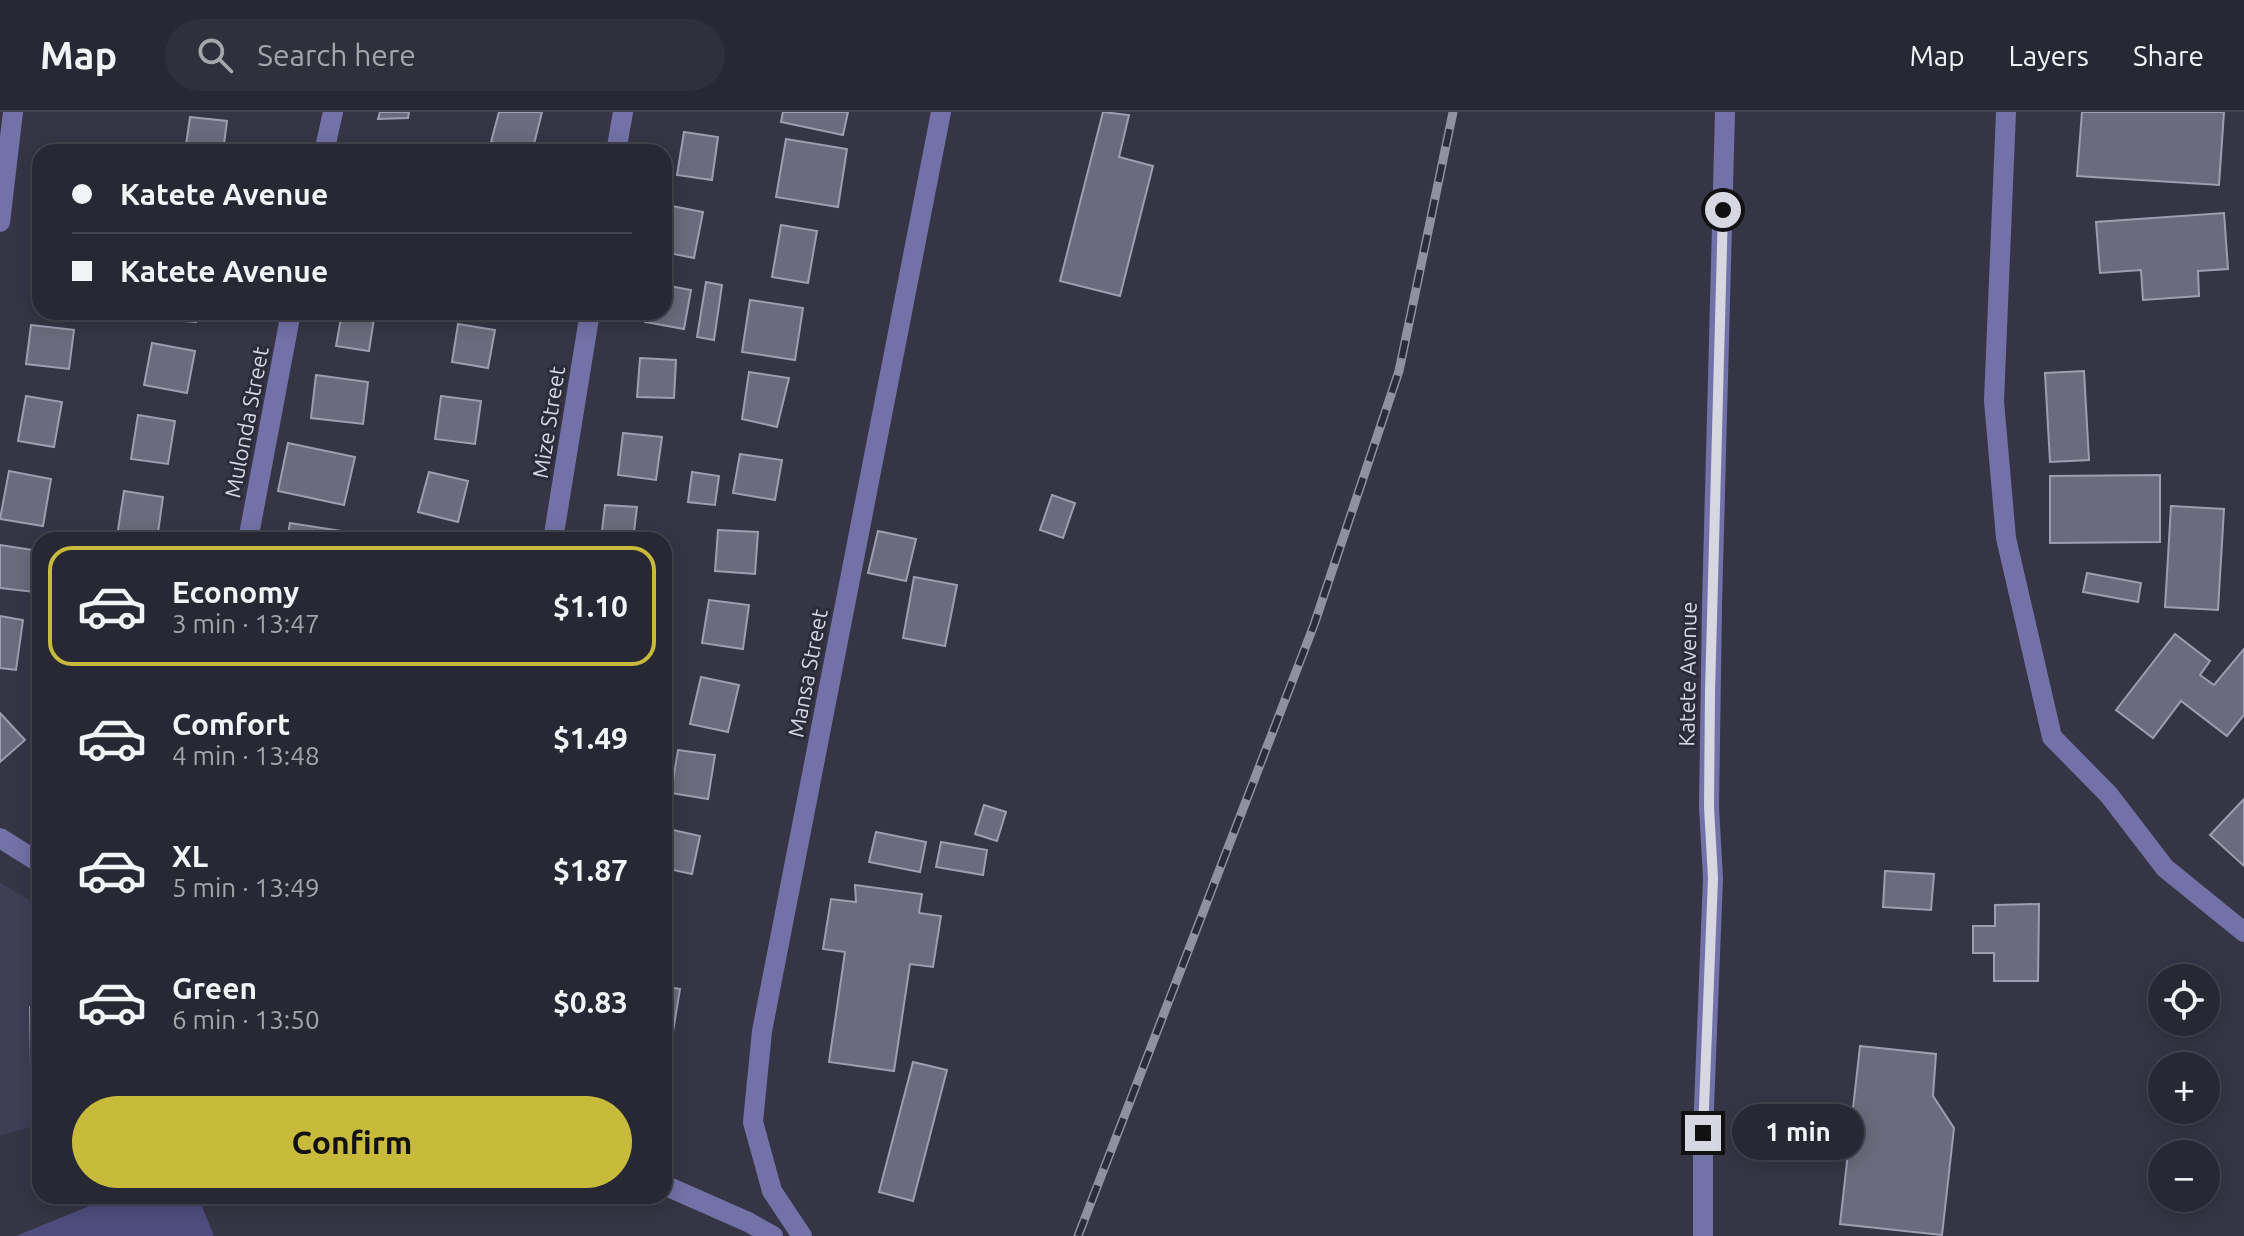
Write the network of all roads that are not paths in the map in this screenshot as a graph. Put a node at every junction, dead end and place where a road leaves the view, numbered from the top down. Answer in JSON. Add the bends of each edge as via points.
{"nodes":[{"id":1,"x":13,"y":112,"type":"edge"},
{"id":2,"x":333,"y":112,"type":"edge"},
{"id":3,"x":623,"y":112,"type":"edge"},
{"id":4,"x":941,"y":112,"type":"edge"},
{"id":5,"x":1725,"y":112,"type":"edge"},
{"id":6,"x":2006,"y":112,"type":"edge"},
{"id":7,"x":326,"y":144,"type":"edge"},
{"id":8,"x":617,"y":144,"type":"edge"},
{"id":9,"x":0,"y":222,"type":"edge"},
{"id":10,"x":289,"y":320,"type":"edge"},
{"id":11,"x":589,"y":320,"type":"edge"},
{"id":12,"x":250,"y":532,"type":"edge"},
{"id":13,"x":554,"y":532,"type":"edge"},
{"id":14,"x":0,"y":838,"type":"edge"},
{"id":15,"x":32,"y":858,"type":"edge"},
{"id":16,"x":2244,"y":932,"type":"edge"},
{"id":17,"x":672,"y":1189,"type":"edge"},
{"id":18,"x":773,"y":1236,"type":"edge"},
{"id":19,"x":802,"y":1236,"type":"edge"},
{"id":20,"x":1703,"y":1236,"type":"edge"}],
"edges":[{"from":1,"to":9,"type":"street"},
{"from":2,"to":7,"type":"street"},
{"from":3,"to":8,"type":"street"},
{"from":4,"to":19,"type":"street","name":"Mansa Street","via":[[762,1031],[753,1122],[772,1191]]},
{"from":5,"to":20,"type":"street","name":"Katete Avenue"},
{"from":6,"to":16,"type":"street","via":[[1994,401],[2006,538],[2052,737],[2109,795],[2165,868]]},
{"from":10,"to":12,"type":"street","name":"Mulonda Street"},
{"from":11,"to":13,"type":"street","name":"Mize Street"},
{"from":14,"to":15,"type":"street"},
{"from":17,"to":18,"type":"street"}]}
